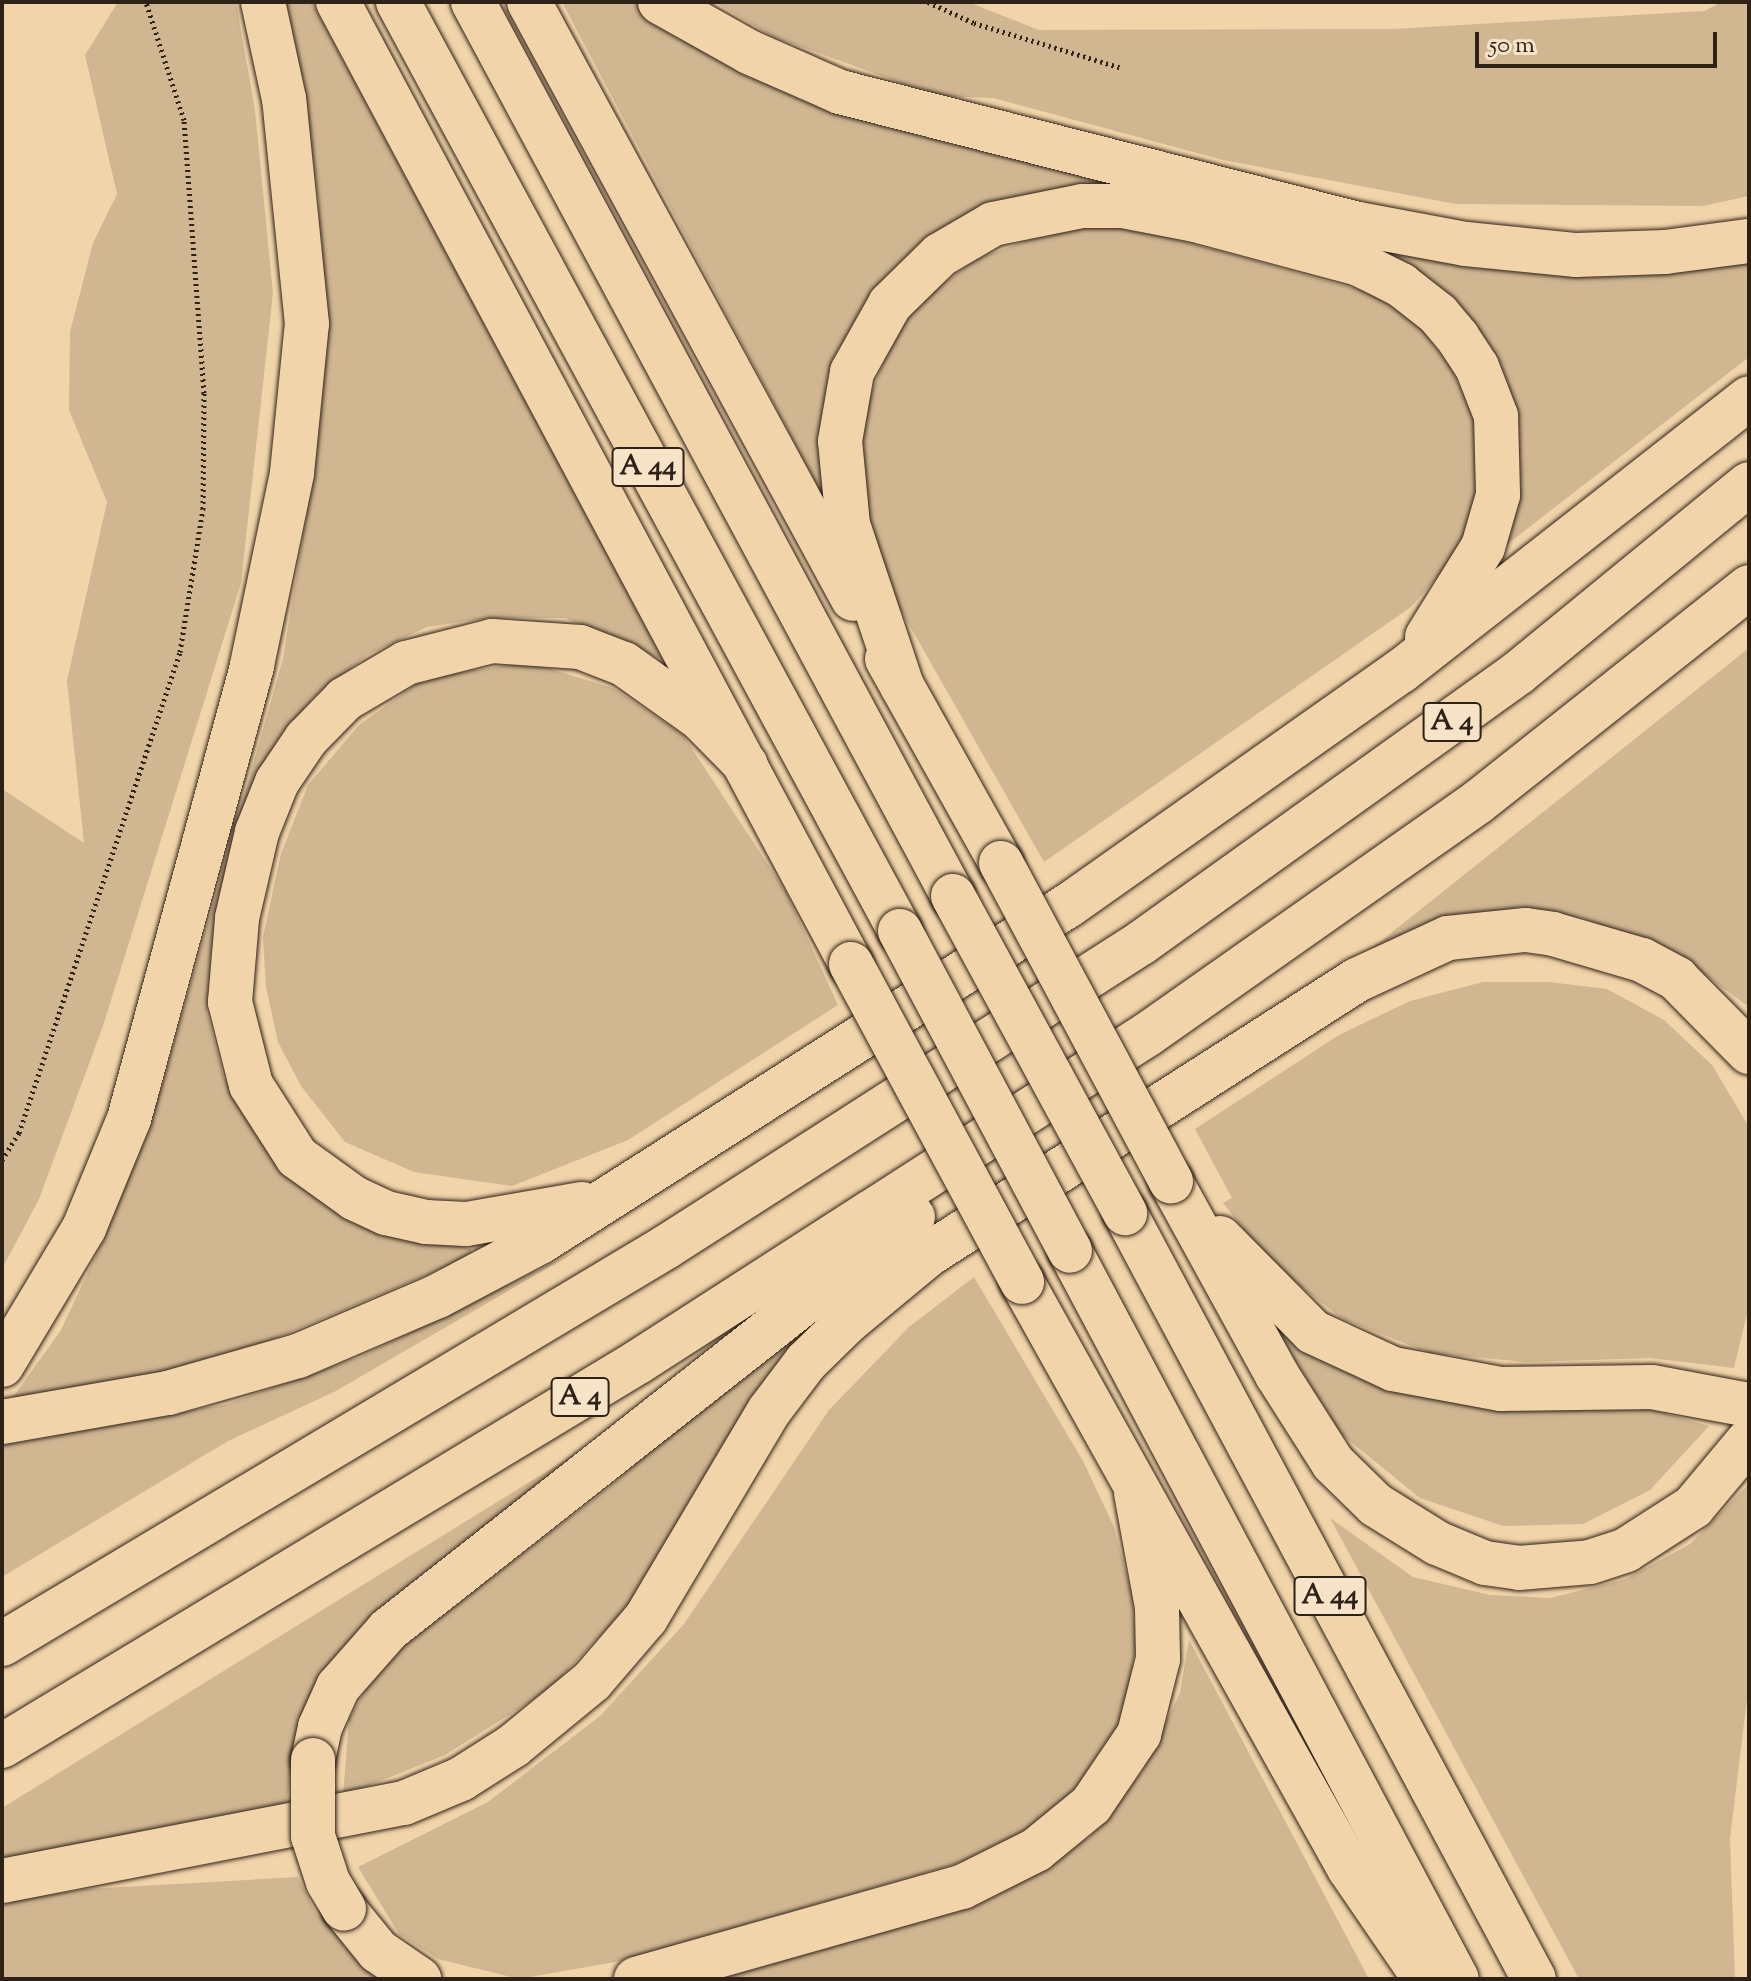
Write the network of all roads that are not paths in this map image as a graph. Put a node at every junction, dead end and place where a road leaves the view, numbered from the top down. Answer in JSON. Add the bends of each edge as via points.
{"nodes":[{"id":1,"x":263,"y":2,"type":"edge"},
{"id":2,"x":338,"y":2,"type":"edge"},
{"id":3,"x":398,"y":2,"type":"edge"},
{"id":4,"x":473,"y":2,"type":"edge"},
{"id":5,"x":529,"y":2,"type":"edge"},
{"id":6,"x":660,"y":2,"type":"edge"},
{"id":7,"x":1749,"y":241,"type":"edge"},
{"id":8,"x":1749,"y":398,"type":"edge"},
{"id":9,"x":1749,"y":484,"type":"edge"},
{"id":10,"x":1749,"y":587,"type":"edge"},
{"id":11,"x":1401,"y":671,"type":"junction"},
{"id":12,"x":902,"y":686,"type":"junction"},
{"id":13,"x":746,"y":765,"type":"junction"},
{"id":14,"x":1148,"y":1034,"type":"junction"},
{"id":15,"x":1749,"y":1052,"type":"edge"},
{"id":16,"x":1171,"y":1182,"type":"junction"},
{"id":17,"x":616,"y":1197,"type":"junction"},
{"id":18,"x":2,"y":1365,"type":"edge"},
{"id":19,"x":1730,"y":1399,"type":"edge"},
{"id":20,"x":2,"y":1422,"type":"edge"},
{"id":21,"x":1749,"y":1440,"type":"edge"},
{"id":22,"x":1136,"y":1493,"type":"junction"},
{"id":23,"x":2,"y":1644,"type":"edge"},
{"id":24,"x":2,"y":1746,"type":"edge"},
{"id":25,"x":2,"y":1881,"type":"edge"},
{"id":26,"x":419,"y":1979,"type":"edge"},
{"id":27,"x":636,"y":1979,"type":"edge"},
{"id":28,"x":1425,"y":1979,"type":"edge"},
{"id":29,"x":1457,"y":1979,"type":"edge"},
{"id":30,"x":1534,"y":1979,"type":"edge"}],
"edges":[{"from":1,"to":18,"type":"highway","via":[[284,99],[307,324],[292,473],[252,665],[134,1105],[84,1228]]},
{"from":2,"to":13,"type":"highway"},
{"from":3,"to":29,"type":"highway","number":"A 44","bridge":true},
{"from":4,"to":30,"type":"highway","number":"A 44","bridge":true},
{"from":5,"to":12,"type":"highway"},
{"from":6,"to":7,"type":"highway","via":[[749,52],[840,92],[1358,224],[1466,244],[1576,255],[1665,252]]},
{"from":8,"to":11,"type":"highway"},
{"from":9,"to":23,"type":"highway","number":"A 4","via":[[1518,673],[1141,943],[666,1247]]},
{"from":10,"to":14,"type":"highway","number":"A 4","via":[[1478,802]]},
{"from":11,"to":12,"type":"highway","via":[[1467,577],[1493,521],[1498,495],[1496,416],[1477,367],[1458,338],[1401,285],[1359,264],[1195,220],[1122,206],[1082,206],[993,224],[940,255],[890,304],[852,372],[840,441],[848,525]]},
{"from":11,"to":17,"type":"highway","via":[[1069,905]]},
{"from":12,"to":16,"type":"highway","bridge":true},
{"from":13,"to":17,"type":"highway","via":[[701,719],[624,664],[543,640],[492,641],[406,663],[345,699],[306,739],[277,782],[257,832],[237,918],[230,1002],[251,1085],[297,1157],[354,1198],[426,1222],[466,1224]]},
{"from":13,"to":22,"type":"highway","bridge":true},
{"from":14,"to":24,"type":"highway","number":"A 4","via":[[638,1362]]},
{"from":14,"to":26,"type":"highway","bridge":true,"via":[[395,1623],[338,1687],[320,1727],[313,1760],[313,1836],[328,1882],[344,1909],[378,1951]]},
{"from":15,"to":25,"type":"highway","via":[[1677,979],[1642,960],[1553,934],[1526,930],[1448,938],[1370,974],[929,1254],[848,1321],[806,1362],[769,1411],[646,1618],[592,1681],[513,1746],[461,1779],[404,1803]]},
{"from":16,"to":19,"type":"highway","via":[[1290,1314],[1352,1353],[1393,1369],[1487,1387],[1652,1387]]},
{"from":16,"to":21,"type":"highway","via":[[1277,1375],[1333,1463],[1376,1505],[1437,1543],[1485,1563],[1519,1568],[1590,1562],[1626,1550],[1693,1507]]},
{"from":17,"to":20,"type":"highway","via":[[438,1296],[298,1356],[168,1393]]},
{"from":22,"to":27,"type":"highway","via":[[1157,1607],[1158,1659],[1139,1734],[1091,1805],[1036,1850],[962,1887]]},
{"from":22,"to":28,"type":"highway","via":[[1349,1868]]}]}
